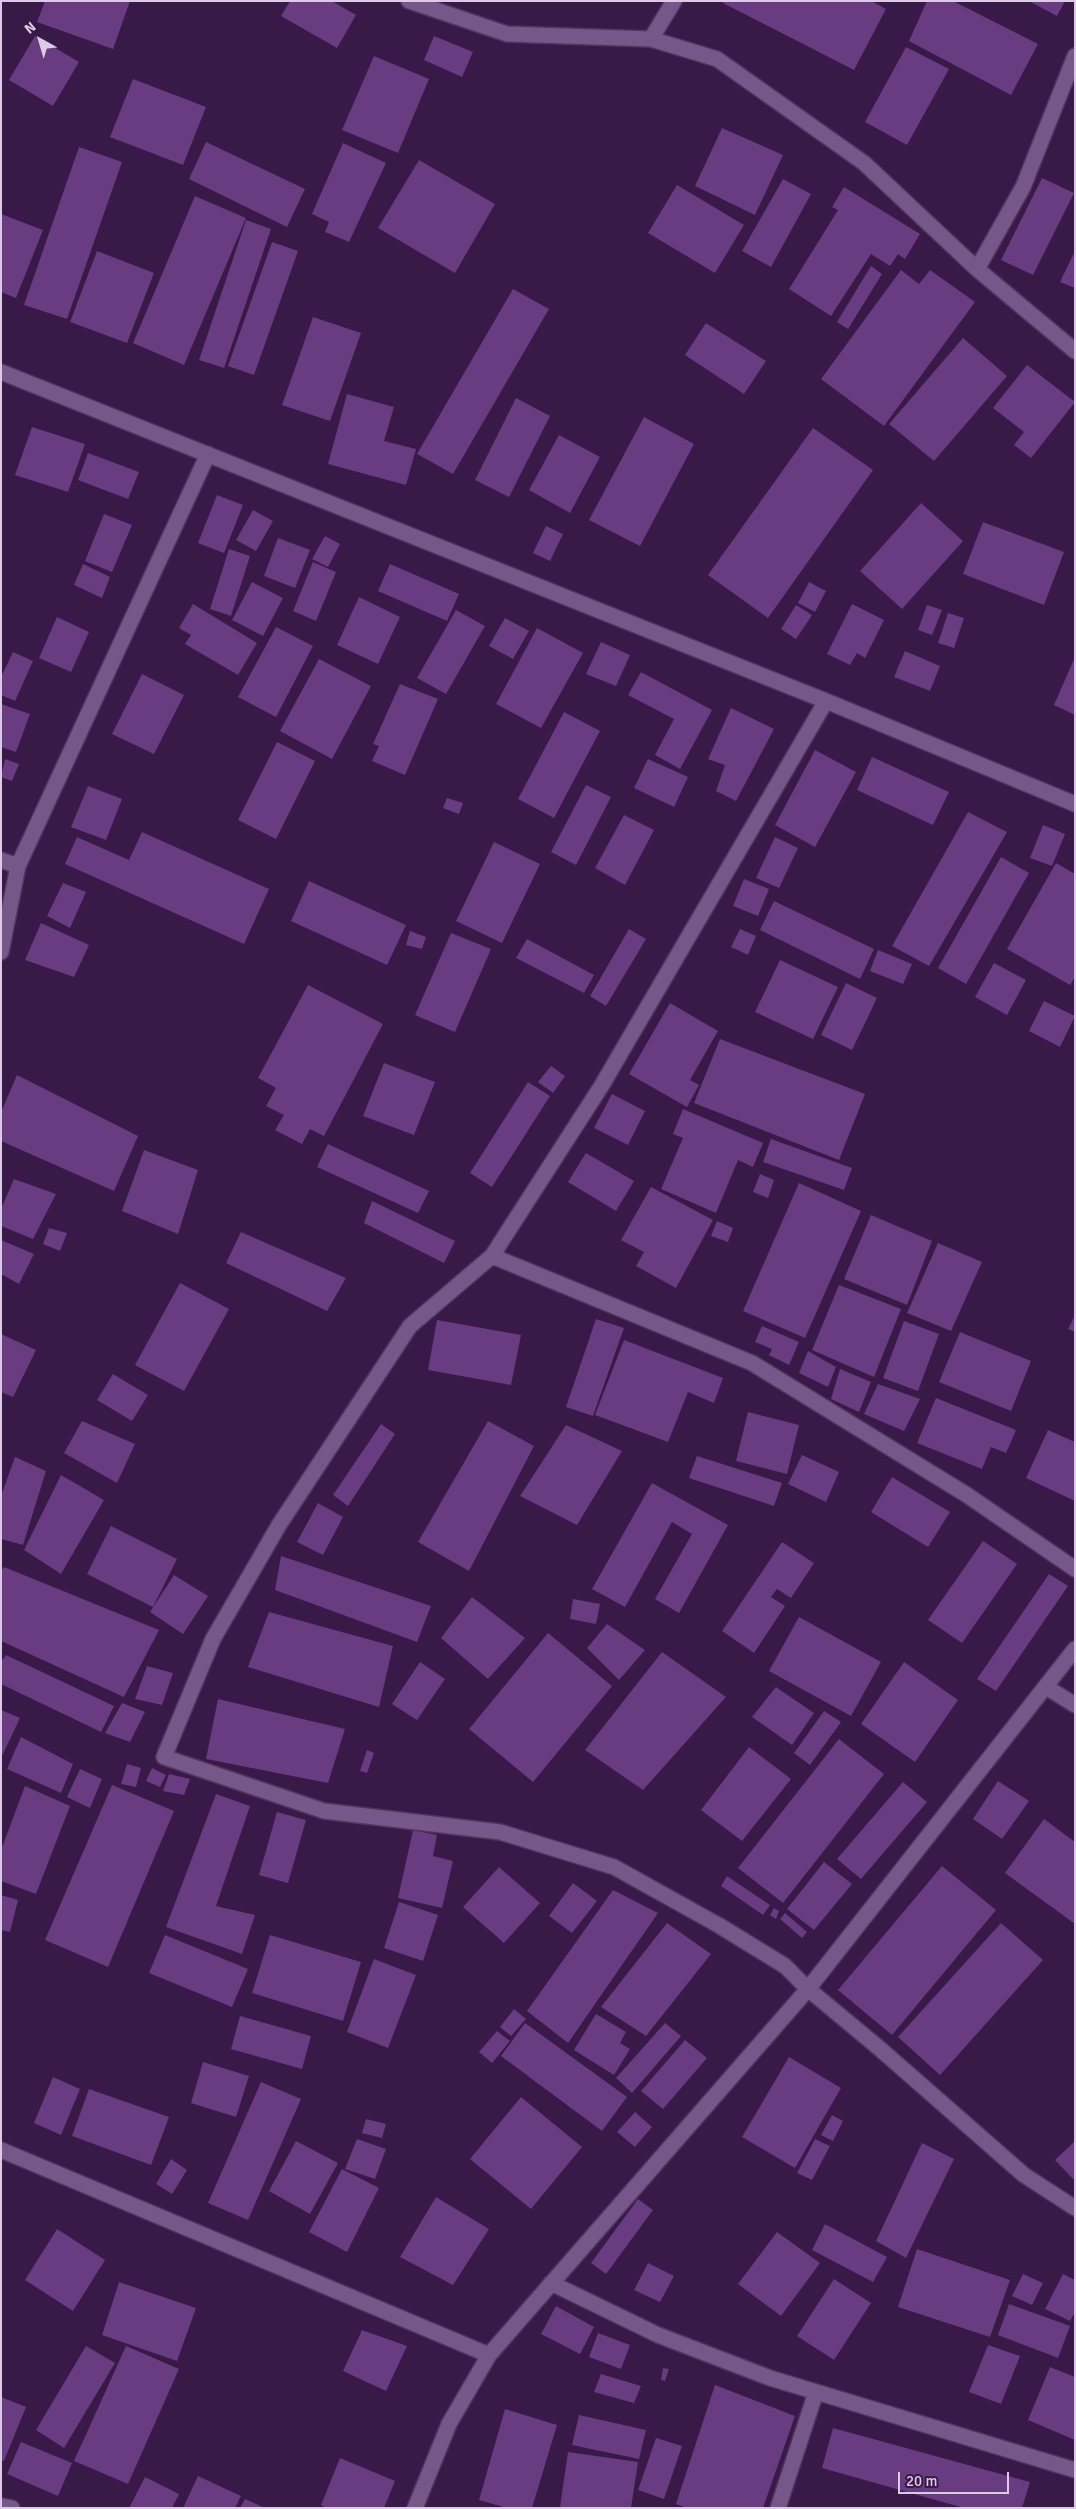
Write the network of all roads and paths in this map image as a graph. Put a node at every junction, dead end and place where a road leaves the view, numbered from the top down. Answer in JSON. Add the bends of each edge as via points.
{"nodes":[{"id":1,"x":409,"y":1,"type":"edge"},
{"id":2,"x":674,"y":1,"type":"edge"},
{"id":3,"x":651,"y":40,"type":"junction"},
{"id":4,"x":1075,"y":56,"type":"edge"},
{"id":5,"x":977,"y":269,"type":"junction"},
{"id":6,"x":1075,"y":351,"type":"edge"},
{"id":7,"x":1,"y":372,"type":"edge"},
{"id":8,"x":208,"y":454,"type":"junction"},
{"id":9,"x":826,"y":701,"type":"junction"},
{"id":10,"x":1075,"y":804,"type":"edge"},
{"id":11,"x":1,"y":860,"type":"edge"},
{"id":12,"x":18,"y":866,"type":"junction"},
{"id":13,"x":1,"y":952,"type":"edge"},
{"id":14,"x":492,"y":1256,"type":"junction"},
{"id":15,"x":1075,"y":1569,"type":"edge"},
{"id":16,"x":1075,"y":1649,"type":"edge"},
{"id":17,"x":1046,"y":1687,"type":"junction"},
{"id":18,"x":1075,"y":1705,"type":"edge"},
{"id":19,"x":808,"y":1989,"type":"junction"},
{"id":20,"x":1,"y":2150,"type":"edge"},
{"id":21,"x":1075,"y":2208,"type":"edge"},
{"id":22,"x":551,"y":2283,"type":"junction"},
{"id":23,"x":489,"y":2355,"type":"junction"},
{"id":24,"x":816,"y":2392,"type":"junction"},
{"id":25,"x":1075,"y":2470,"type":"edge"},
{"id":26,"x":1,"y":2506,"type":"edge"},
{"id":27,"x":12,"y":2508,"type":"edge"},
{"id":28,"x":415,"y":2508,"type":"edge"},
{"id":29,"x":778,"y":2508,"type":"edge"}],
"edges":[{"from":1,"to":3,"type":"street","via":[[507,34]]},
{"from":2,"to":3,"type":"street"},
{"from":3,"to":5,"type":"street","via":[[717,59],[776,100],[864,163]]},
{"from":4,"to":5,"type":"street","via":[[1022,187]]},
{"from":5,"to":6,"type":"street"},
{"from":7,"to":8,"type":"street"},
{"from":8,"to":9,"type":"street"},
{"from":8,"to":12,"type":"street"},
{"from":9,"to":10,"type":"street"},
{"from":9,"to":14,"type":"street","via":[[602,1085]]},
{"from":11,"to":12,"type":"street"},
{"from":12,"to":13,"type":"street"},
{"from":14,"to":15,"type":"street","via":[[752,1363],[967,1495]]},
{"from":14,"to":19,"type":"street","via":[[410,1326],[285,1516],[213,1639],[164,1756],[324,1810],[500,1832],[614,1867],[785,1966]]},
{"from":16,"to":17,"type":"street"},
{"from":17,"to":18,"type":"street"},
{"from":17,"to":19,"type":"street"},
{"from":19,"to":21,"type":"street","via":[[1024,2176]]},
{"from":19,"to":22,"type":"street"},
{"from":20,"to":23,"type":"street"},
{"from":22,"to":23,"type":"street"},
{"from":22,"to":24,"type":"street","via":[[658,2334],[770,2378]]},
{"from":23,"to":28,"type":"street","via":[[449,2424]]},
{"from":24,"to":25,"type":"street"},
{"from":24,"to":29,"type":"street"},
{"from":26,"to":27,"type":"street"}]}
